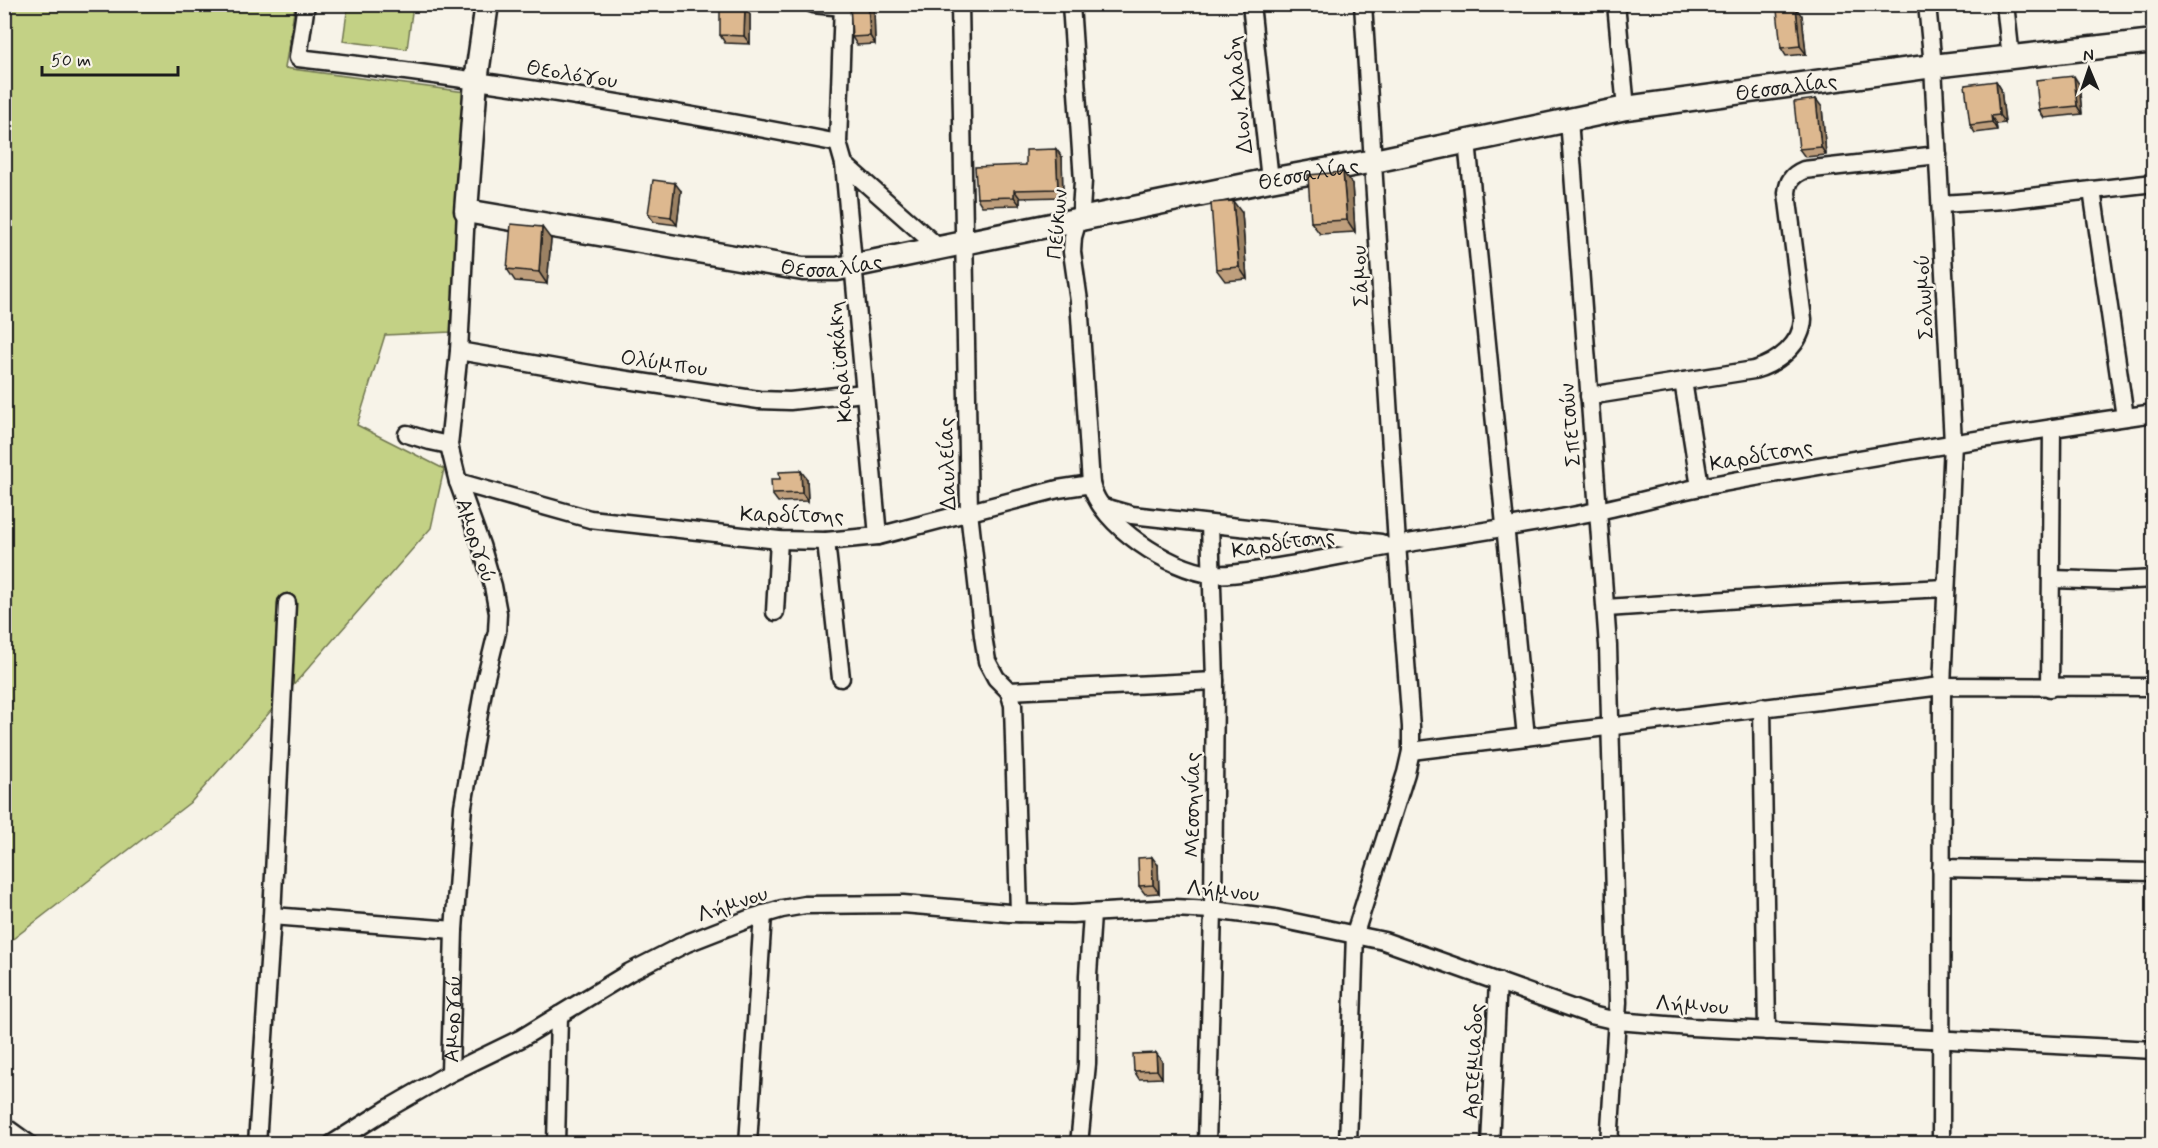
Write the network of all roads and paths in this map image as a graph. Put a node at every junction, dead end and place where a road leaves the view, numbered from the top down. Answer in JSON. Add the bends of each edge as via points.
{"nodes":[{"id":1,"x":306,"y":4,"type":"edge"},
{"id":2,"x":487,"y":4,"type":"edge"},
{"id":3,"x":813,"y":4,"type":"edge"},
{"id":4,"x":960,"y":4,"type":"edge"},
{"id":5,"x":1071,"y":4,"type":"edge"},
{"id":6,"x":1251,"y":4,"type":"edge"},
{"id":7,"x":1363,"y":4,"type":"edge"},
{"id":8,"x":1616,"y":4,"type":"edge"},
{"id":9,"x":1927,"y":4,"type":"edge"},
{"id":10,"x":2005,"y":4,"type":"edge"},
{"id":11,"x":843,"y":6,"type":"edge"},
{"id":12,"x":2154,"y":41,"type":"edge"},
{"id":13,"x":2011,"y":58,"type":"junction"},
{"id":14,"x":1933,"y":66,"type":"junction"},
{"id":15,"x":476,"y":81,"type":"junction"},
{"id":16,"x":1626,"y":108,"type":"junction"},
{"id":17,"x":1569,"y":119,"type":"junction"},
{"id":18,"x":1467,"y":141,"type":"junction"},
{"id":19,"x":838,"y":143,"type":"junction"},
{"id":20,"x":1938,"y":155,"type":"junction"},
{"id":21,"x":1374,"y":161,"type":"junction"},
{"id":22,"x":844,"y":164,"type":"junction"},
{"id":23,"x":1270,"y":180,"type":"junction"},
{"id":24,"x":2154,"y":183,"type":"edge"},
{"id":25,"x":2092,"y":190,"type":"junction"},
{"id":26,"x":1941,"y":204,"type":"junction"},
{"id":27,"x":466,"y":211,"type":"junction"},
{"id":28,"x":1078,"y":220,"type":"junction"},
{"id":29,"x":963,"y":243,"type":"junction"},
{"id":30,"x":939,"y":248,"type":"junction"},
{"id":31,"x":854,"y":265,"type":"junction"},
{"id":32,"x":459,"y":351,"type":"junction"},
{"id":33,"x":1683,"y":381,"type":"junction"},
{"id":34,"x":864,"y":393,"type":"junction"},
{"id":35,"x":1589,"y":396,"type":"junction"},
{"id":36,"x":2154,"y":413,"type":"edge"},
{"id":37,"x":2125,"y":417,"type":"junction"},
{"id":38,"x":2052,"y":428,"type":"junction"},
{"id":39,"x":407,"y":434,"type":"dead end"},
{"id":40,"x":1953,"y":443,"type":"junction"},
{"id":41,"x":449,"y":445,"type":"junction"},
{"id":42,"x":458,"y":482,"type":"junction"},
{"id":43,"x":1091,"y":484,"type":"junction"},
{"id":44,"x":1700,"y":487,"type":"junction"},
{"id":45,"x":1102,"y":506,"type":"junction"},
{"id":46,"x":1599,"y":511,"type":"junction"},
{"id":47,"x":969,"y":512,"type":"junction"},
{"id":48,"x":1210,"y":524,"type":"junction"},
{"id":49,"x":1506,"y":528,"type":"junction"},
{"id":50,"x":878,"y":536,"type":"junction"},
{"id":51,"x":779,"y":540,"type":"junction"},
{"id":52,"x":826,"y":541,"type":"junction"},
{"id":53,"x":1397,"y":544,"type":"junction"},
{"id":54,"x":1212,"y":574,"type":"junction"},
{"id":55,"x":2052,"y":579,"type":"junction"},
{"id":56,"x":2154,"y":579,"type":"edge"},
{"id":57,"x":1946,"y":588,"type":"junction"},
{"id":58,"x":287,"y":603,"type":"dead end"},
{"id":59,"x":1606,"y":608,"type":"junction"},
{"id":60,"x":775,"y":612,"type":"dead end"},
{"id":61,"x":841,"y":678,"type":"dead end"},
{"id":62,"x":1215,"y":681,"type":"junction"},
{"id":63,"x":1942,"y":686,"type":"junction"},
{"id":64,"x":2154,"y":687,"type":"edge"},
{"id":65,"x":2050,"y":688,"type":"junction"},
{"id":66,"x":1009,"y":691,"type":"junction"},
{"id":67,"x":1762,"y":707,"type":"junction"},
{"id":68,"x":1611,"y":727,"type":"junction"},
{"id":69,"x":1526,"y":737,"type":"junction"},
{"id":70,"x":1411,"y":751,"type":"junction"},
{"id":71,"x":1941,"y":868,"type":"junction"},
{"id":72,"x":2154,"y":872,"type":"edge"},
{"id":73,"x":1213,"y":910,"type":"junction"},
{"id":74,"x":763,"y":914,"type":"junction"},
{"id":75,"x":1019,"y":914,"type":"junction"},
{"id":76,"x":1092,"y":914,"type":"junction"},
{"id":77,"x":272,"y":916,"type":"junction"},
{"id":78,"x":454,"y":930,"type":"junction"},
{"id":79,"x":1355,"y":933,"type":"junction"},
{"id":80,"x":1498,"y":981,"type":"junction"},
{"id":81,"x":559,"y":1016,"type":"junction"},
{"id":82,"x":1617,"y":1021,"type":"junction"},
{"id":83,"x":1767,"y":1031,"type":"junction"},
{"id":84,"x":1941,"y":1041,"type":"junction"},
{"id":85,"x":2154,"y":1050,"type":"edge"},
{"id":86,"x":450,"y":1073,"type":"junction"},
{"id":87,"x":4,"y":1126,"type":"edge"},
{"id":88,"x":29,"y":1143,"type":"edge"},
{"id":89,"x":257,"y":1143,"type":"edge"},
{"id":90,"x":332,"y":1143,"type":"edge"},
{"id":91,"x":556,"y":1143,"type":"edge"},
{"id":92,"x":748,"y":1143,"type":"edge"},
{"id":93,"x":1080,"y":1143,"type":"edge"},
{"id":94,"x":1207,"y":1143,"type":"edge"},
{"id":95,"x":1348,"y":1143,"type":"edge"},
{"id":96,"x":1490,"y":1143,"type":"edge"},
{"id":97,"x":1609,"y":1143,"type":"edge"},
{"id":98,"x":1941,"y":1143,"type":"edge"}],
"edges":[{"from":1,"to":15,"type":"street","name":"Θεολόγου","via":[[298,58]]},
{"from":2,"to":15,"type":"street","name":"Αμοργού"},
{"from":3,"to":11,"type":"street"},
{"from":4,"to":29,"type":"street","name":"Δαυλείας"},
{"from":5,"to":28,"type":"street","name":"Πεύκων","via":[[1083,181]]},
{"from":6,"to":23,"type":"street","name":"Διον. Κλαδη"},
{"from":7,"to":21,"type":"street","name":"Σάμου"},
{"from":8,"to":16,"type":"street"},
{"from":9,"to":14,"type":"street","name":"Σολωμού"},
{"from":10,"to":13,"type":"street"},
{"from":11,"to":19,"type":"street","name":"Καραϊσκάκη"},
{"from":12,"to":13,"type":"street","name":"Θεσσαλίας"},
{"from":13,"to":14,"type":"street","name":"Θεσσαλίας"},
{"from":14,"to":16,"type":"street","name":"Θεσσαλίας"},
{"from":14,"to":20,"type":"street","name":"Σολωμού"},
{"from":15,"to":19,"type":"street","name":"Θεολόγου","via":[[689,114]]},
{"from":15,"to":27,"type":"street","name":"Αμοργού"},
{"from":16,"to":17,"type":"street","name":"Θεσσαλίας"},
{"from":17,"to":18,"type":"street","name":"Θεσσαλίας"},
{"from":17,"to":35,"type":"street","name":"Σπετσών"},
{"from":18,"to":21,"type":"street","name":"Θεσσαλίας"},
{"from":18,"to":49,"type":"street"},
{"from":19,"to":22,"type":"street","name":"Καραϊσκάκη"},
{"from":20,"to":26,"type":"street","name":"Σολωμού"},
{"from":20,"to":33,"type":"street","via":[[1795,174],[1786,193],[1803,319],[1797,341],[1767,366]]},
{"from":21,"to":23,"type":"street","name":"Θεσσαλίας"},
{"from":21,"to":53,"type":"street","name":"Σάμου"},
{"from":22,"to":30,"type":"street"},
{"from":22,"to":31,"type":"street","name":"Καραϊσκάκη"},
{"from":23,"to":28,"type":"street","name":"Θεσσαλίας"},
{"from":24,"to":25,"type":"street"},
{"from":25,"to":26,"type":"street"},
{"from":25,"to":37,"type":"street"},
{"from":26,"to":40,"type":"street","name":"Σολωμού"},
{"from":27,"to":31,"type":"street","name":"Θεσσαλίας","via":[[804,269]]},
{"from":27,"to":32,"type":"street","name":"Αμοργού"},
{"from":28,"to":29,"type":"street","name":"Θεσσαλίας"},
{"from":28,"to":43,"type":"street","name":"Πεύκων","via":[[1072,252]]},
{"from":29,"to":30,"type":"street","name":"Θεσσαλίας"},
{"from":29,"to":47,"type":"street","name":"Δαυλείας"},
{"from":30,"to":31,"type":"street","name":"Θεσσαλίας"},
{"from":31,"to":34,"type":"street","name":"Καραϊσκάκη"},
{"from":32,"to":34,"type":"street","name":"Ολύμπου","via":[[759,400],[790,401]]},
{"from":32,"to":41,"type":"street","name":"Αμοργού"},
{"from":33,"to":35,"type":"street"},
{"from":33,"to":44,"type":"street"},
{"from":34,"to":50,"type":"street","name":"Καραϊσκάκη"},
{"from":35,"to":46,"type":"street","name":"Σπετσών"},
{"from":36,"to":37,"type":"street","name":"Καρδίτσης"},
{"from":37,"to":38,"type":"street","name":"Καρδίτσης"},
{"from":38,"to":40,"type":"street","name":"Καρδίτσης"},
{"from":38,"to":55,"type":"street"},
{"from":39,"to":41,"type":"street"},
{"from":40,"to":44,"type":"street","name":"Καρδίτσης"},
{"from":40,"to":57,"type":"street","name":"Σολωμού"},
{"from":41,"to":42,"type":"street","name":"Αμοργού"},
{"from":42,"to":51,"type":"street","name":"Καρδίτσης","via":[[590,519]]},
{"from":42,"to":78,"type":"street","name":"Αμοργού","via":[[481,545],[498,613],[462,807]]},
{"from":43,"to":45,"type":"street","name":"Καρδίτσης"},
{"from":43,"to":47,"type":"street","name":"Καρδίτσης"},
{"from":44,"to":46,"type":"street","name":"Καρδίτσης"},
{"from":45,"to":48,"type":"street","via":[[1132,515]]},
{"from":45,"to":54,"type":"street","name":"Καρδίτσης","via":[[1151,552],[1181,567]]},
{"from":46,"to":49,"type":"street","name":"Καρδίτσης"},
{"from":46,"to":59,"type":"street","name":"Σπετσών"},
{"from":47,"to":50,"type":"street","name":"Καρδίτσης"},
{"from":47,"to":66,"type":"street","name":"Δαυλείας","via":[[987,661]]},
{"from":48,"to":53,"type":"street"},
{"from":48,"to":54,"type":"street","name":"Μεσσηνίας"},
{"from":49,"to":53,"type":"street","name":"Καρδίτσης"},
{"from":49,"to":69,"type":"street"},
{"from":50,"to":52,"type":"street","name":"Καρδίτσης"},
{"from":51,"to":52,"type":"street","name":"Καρδίτσης"},
{"from":51,"to":60,"type":"street"},
{"from":52,"to":61,"type":"street"},
{"from":53,"to":54,"type":"street","name":"Καρδίτσης","via":[[1240,573]]},
{"from":53,"to":70,"type":"street","name":"Σάμου"},
{"from":54,"to":62,"type":"street","name":"Μεσσηνίας"},
{"from":55,"to":56,"type":"street"},
{"from":55,"to":65,"type":"street"},
{"from":57,"to":59,"type":"street"},
{"from":57,"to":63,"type":"street","name":"Σολωμού"},
{"from":58,"to":77,"type":"street"},
{"from":59,"to":68,"type":"street","name":"Σπετσών"},
{"from":62,"to":66,"type":"street"},
{"from":62,"to":73,"type":"street","name":"Μεσσηνίας"},
{"from":63,"to":65,"type":"street"},
{"from":63,"to":67,"type":"street"},
{"from":63,"to":71,"type":"street","name":"Σολωμού"},
{"from":64,"to":65,"type":"street"},
{"from":66,"to":75,"type":"street","name":"Δαυλείας","via":[[1014,723]]},
{"from":67,"to":68,"type":"street"},
{"from":67,"to":83,"type":"street"},
{"from":68,"to":69,"type":"street"},
{"from":68,"to":82,"type":"street","name":"Σπετσών"},
{"from":69,"to":70,"type":"street"},
{"from":70,"to":79,"type":"street","name":"Σάμου"},
{"from":71,"to":72,"type":"street"},
{"from":71,"to":84,"type":"street","name":"Σολωμού"},
{"from":73,"to":76,"type":"street","name":"Λήμνου","via":[[1173,908]]},
{"from":73,"to":79,"type":"street","name":"Λήμνου"},
{"from":73,"to":94,"type":"street","name":"Μεσσηνίας"},
{"from":74,"to":75,"type":"street","name":"Λήμνου","via":[[805,905],[851,904]]},
{"from":74,"to":81,"type":"street","name":"Λήμνου","via":[[687,943],[630,972]]},
{"from":74,"to":92,"type":"street"},
{"from":75,"to":76,"type":"street","name":"Λήμνου"},
{"from":76,"to":93,"type":"street"},
{"from":77,"to":78,"type":"street"},
{"from":77,"to":89,"type":"street"},
{"from":78,"to":86,"type":"street","name":"Αμοργού"},
{"from":79,"to":80,"type":"street","name":"Λήμνου"},
{"from":79,"to":95,"type":"street","name":"Σάμου"},
{"from":80,"to":82,"type":"street","name":"Λήμνου"},
{"from":80,"to":96,"type":"street","name":"Αρτεμιαδος"},
{"from":81,"to":86,"type":"street","name":"Λήμνου"},
{"from":81,"to":91,"type":"street"},
{"from":82,"to":83,"type":"street","name":"Λήμνου"},
{"from":82,"to":97,"type":"street","name":"Σπετσών"},
{"from":83,"to":84,"type":"street","name":"Λήμνου"},
{"from":84,"to":85,"type":"street","name":"Λήμνου"},
{"from":84,"to":98,"type":"street","name":"Σολωμού"},
{"from":86,"to":90,"type":"street","name":"Λήμνου"},
{"from":87,"to":88,"type":"street"}]}
